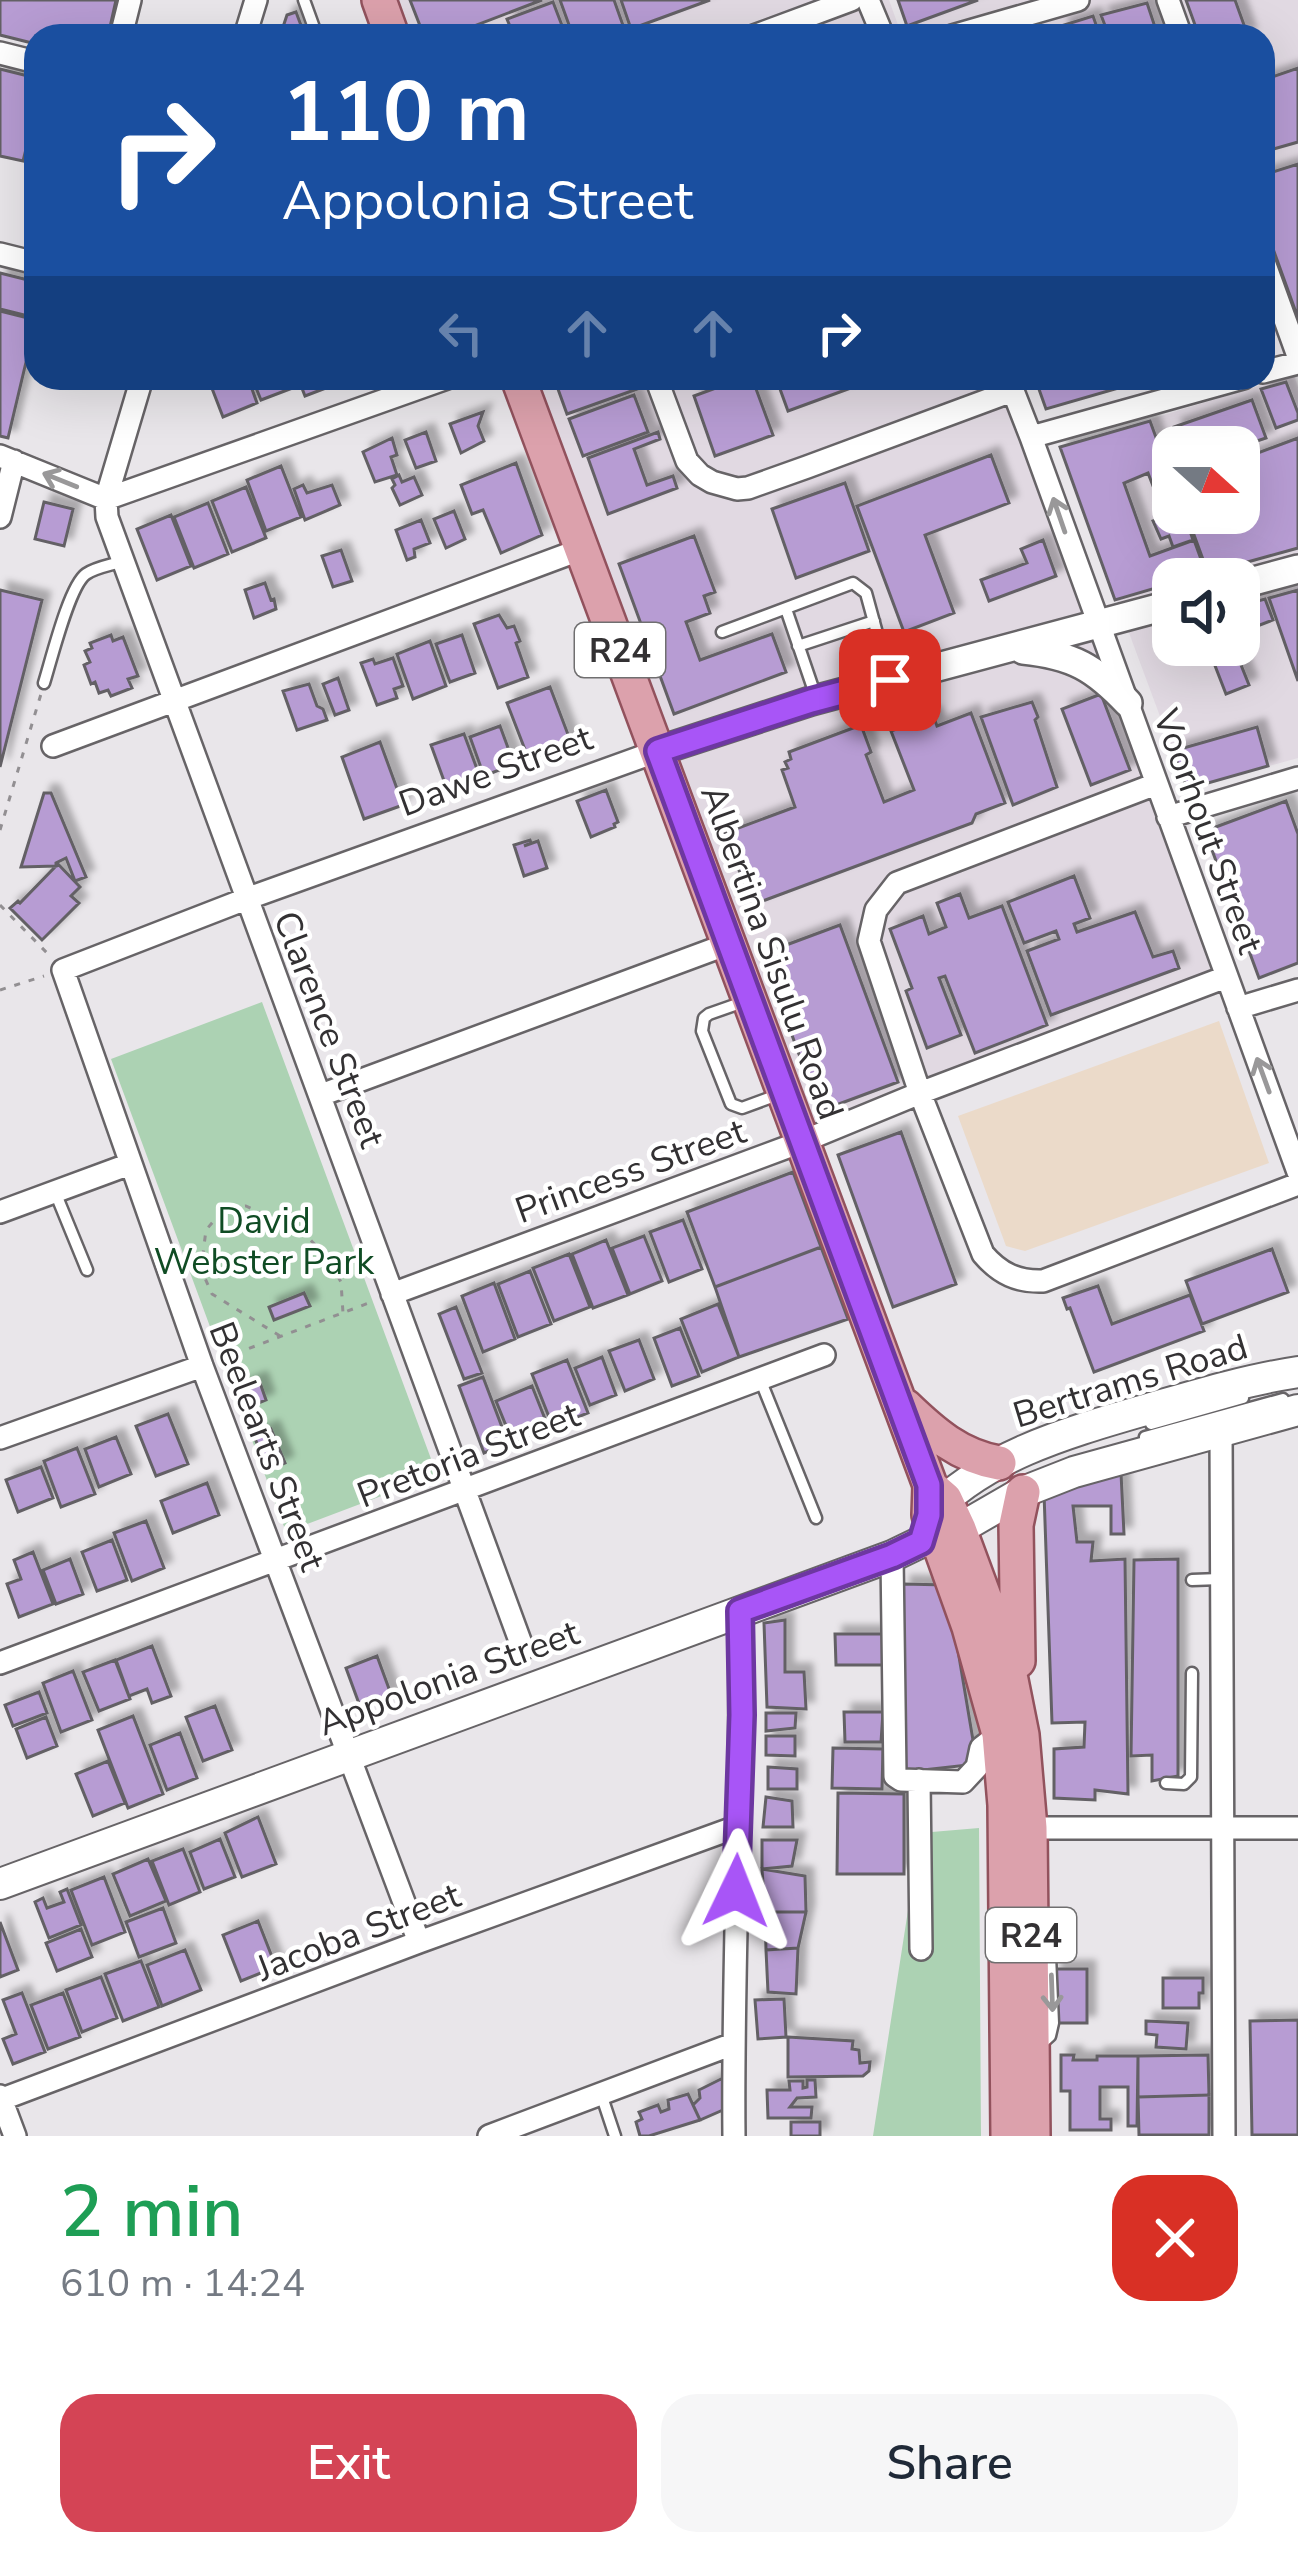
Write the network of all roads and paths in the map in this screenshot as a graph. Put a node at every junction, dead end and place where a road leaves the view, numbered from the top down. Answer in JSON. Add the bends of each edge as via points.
{"nodes":[{"id":1,"x":850,"y":0,"type":"edge"},
{"id":2,"x":1078,"y":0,"type":"edge"},
{"id":3,"x":786,"y":24,"type":"edge"},
{"id":4,"x":994,"y":24,"type":"edge"},
{"id":5,"x":1275,"y":294,"type":"edge"},
{"id":6,"x":1298,"y":359,"type":"edge"},
{"id":7,"x":138,"y":390,"type":"edge"},
{"id":8,"x":413,"y":390,"type":"edge"},
{"id":9,"x":522,"y":390,"type":"edge"},
{"id":10,"x":660,"y":390,"type":"edge"},
{"id":11,"x":997,"y":390,"type":"edge"},
{"id":12,"x":1012,"y":390,"type":"edge"},
{"id":13,"x":1199,"y":390,"type":"edge"},
{"id":14,"x":1031,"y":436,"type":"junction"},
{"id":15,"x":7,"y":459,"type":"edge"},
{"id":16,"x":106,"y":499,"type":"junction"},
{"id":17,"x":0,"y":517,"type":"edge"},
{"id":18,"x":582,"y":549,"type":"junction"},
{"id":19,"x":123,"y":561,"type":"junction"},
{"id":20,"x":1298,"y":569,"type":"edge"},
{"id":21,"x":1260,"y":579,"type":"edge"},
{"id":22,"x":786,"y":608,"type":"junction"},
{"id":23,"x":1152,"y":610,"type":"edge"},
{"id":24,"x":874,"y":621,"type":"junction"},
{"id":25,"x":1098,"y":625,"type":"junction"},
{"id":26,"x":722,"y":632,"type":"dead end"},
{"id":27,"x":798,"y":646,"type":"junction"},
{"id":28,"x":1009,"y":649,"type":"junction"},
{"id":29,"x":890,"y":680,"type":"junction"},
{"id":30,"x":44,"y":683,"type":"joint"},
{"id":31,"x":174,"y":700,"type":"junction"},
{"id":32,"x":817,"y":700,"type":"junction"},
{"id":33,"x":1128,"y":703,"type":"junction"},
{"id":34,"x":53,"y":746,"type":"dead end"},
{"id":35,"x":658,"y":751,"type":"junction"},
{"id":36,"x":1298,"y":778,"type":"edge"},
{"id":37,"x":1156,"y":784,"type":"junction"},
{"id":38,"x":1168,"y":817,"type":"junction"},
{"id":39,"x":0,"y":830,"type":"edge"},
{"id":40,"x":245,"y":899,"type":"junction"},
{"id":41,"x":0,"y":905,"type":"edge"},
{"id":42,"x":728,"y":944,"type":"junction"},
{"id":43,"x":63,"y":970,"type":"junction"},
{"id":44,"x":1226,"y":977,"type":"junction"},
{"id":45,"x":0,"y":990,"type":"edge"},
{"id":46,"x":1298,"y":990,"type":"edge"},
{"id":47,"x":749,"y":1000,"type":"junction"},
{"id":48,"x":1238,"y":1008,"type":"junction"},
{"id":49,"x":783,"y":1093,"type":"junction"},
{"id":50,"x":920,"y":1093,"type":"junction"},
{"id":51,"x":320,"y":1095,"type":"junction"},
{"id":52,"x":801,"y":1142,"type":"junction"},
{"id":53,"x":130,"y":1165,"type":"junction"},
{"id":54,"x":1298,"y":1172,"type":"edge"},
{"id":55,"x":1298,"y":1184,"type":"edge"},
{"id":56,"x":55,"y":1192,"type":"junction"},
{"id":57,"x":0,"y":1212,"type":"edge"},
{"id":58,"x":87,"y":1270,"type":"dead end"},
{"id":59,"x":392,"y":1294,"type":"junction"},
{"id":60,"x":343,"y":1312,"type":"junction"},
{"id":61,"x":280,"y":1336,"type":"junction"},
{"id":62,"x":824,"y":1355,"type":"dead end"},
{"id":63,"x":202,"y":1366,"type":"junction"},
{"id":64,"x":760,"y":1379,"type":"junction"},
{"id":65,"x":1294,"y":1379,"type":"edge"},
{"id":66,"x":895,"y":1396,"type":"junction"},
{"id":67,"x":1298,"y":1410,"type":"edge"},
{"id":68,"x":1221,"y":1430,"type":"junction"},
{"id":69,"x":1129,"y":1436,"type":"dead end"},
{"id":70,"x":0,"y":1438,"type":"edge"},
{"id":71,"x":1071,"y":1447,"type":"dead end"},
{"id":72,"x":1014,"y":1476,"type":"junction"},
{"id":73,"x":466,"y":1491,"type":"junction"},
{"id":74,"x":942,"y":1517,"type":"junction"},
{"id":75,"x":816,"y":1518,"type":"dead end"},
{"id":76,"x":892,"y":1556,"type":"junction"},
{"id":77,"x":278,"y":1561,"type":"junction"},
{"id":78,"x":1192,"y":1580,"type":"dead end"},
{"id":79,"x":1220,"y":1580,"type":"junction"},
{"id":80,"x":740,"y":1611,"type":"junction"},
{"id":81,"x":524,"y":1649,"type":"dead end"},
{"id":82,"x":0,"y":1663,"type":"edge"},
{"id":83,"x":1192,"y":1673,"type":"dead end"},
{"id":84,"x":1010,"y":1734,"type":"junction"},
{"id":85,"x":348,"y":1756,"type":"junction"},
{"id":86,"x":919,"y":1780,"type":"junction"},
{"id":87,"x":1166,"y":1783,"type":"dead end"},
{"id":88,"x":739,"y":1826,"type":"junction"},
{"id":89,"x":1030,"y":1828,"type":"junction"},
{"id":90,"x":1223,"y":1828,"type":"junction"},
{"id":91,"x":1298,"y":1828,"type":"edge"},
{"id":92,"x":0,"y":1884,"type":"edge"},
{"id":93,"x":419,"y":1942,"type":"junction"},
{"id":94,"x":921,"y":1949,"type":"dead end"},
{"id":95,"x":733,"y":2044,"type":"junction"},
{"id":96,"x":601,"y":2094,"type":"junction"},
{"id":97,"x":0,"y":2098,"type":"edge"},
{"id":98,"x":15,"y":2136,"type":"edge"},
{"id":99,"x":489,"y":2136,"type":"edge"},
{"id":100,"x":615,"y":2136,"type":"edge"},
{"id":101,"x":734,"y":2136,"type":"edge"},
{"id":102,"x":1009,"y":2136,"type":"edge"},
{"id":103,"x":1034,"y":2136,"type":"edge"},
{"id":104,"x":1225,"y":2136,"type":"edge"}],
"edges":[{"from":1,"to":3,"type":"street"},
{"from":2,"to":4,"type":"street"},
{"from":5,"to":6,"type":"street"},
{"from":7,"to":16,"type":"street"},
{"from":8,"to":16,"type":"street"},
{"from":9,"to":18,"type":"main road","name":"Albertina Sisulu Road","number":"R24"},
{"from":10,"to":11,"type":"street","via":[[700,476],[737,489]]},
{"from":12,"to":14,"type":"street","name":"Voorhout Street"},
{"from":13,"to":14,"type":"street"},
{"from":25,"to":14,"type":"street","name":"Voorhout Street","one_way":true},
{"from":16,"to":15,"type":"street","one_way":true},
{"from":15,"to":17,"type":"street"},
{"from":16,"to":19,"type":"street","name":"Clarence Street"},
{"from":18,"to":31,"type":"street"},
{"from":18,"to":35,"type":"main road","name":"Albertina Sisulu Road","number":"R24"},
{"from":19,"to":30,"type":"lane","via":[[81,578]]},
{"from":19,"to":31,"type":"street","name":"Clarence Street"},
{"from":20,"to":21,"type":"street"},
{"from":22,"to":24,"type":"lane","via":[[853,583],[866,593]]},
{"from":22,"to":26,"type":"lane"},
{"from":22,"to":27,"type":"lane"},
{"from":23,"to":25,"type":"street","name":"Dawe Street"},
{"from":24,"to":27,"type":"lane"},
{"from":24,"to":29,"type":"lane"},
{"from":25,"to":28,"type":"street","name":"Dawe Street"},
{"from":25,"to":33,"type":"street","name":"Voorhout Street"},
{"from":27,"to":32,"type":"lane"},
{"from":28,"to":29,"type":"street","name":"Dawe Street"},
{"from":28,"to":33,"type":"street","via":[[1084,664]]},
{"from":29,"to":32,"type":"street","name":"Dawe Street"},
{"from":30,"to":39,"type":"path"},
{"from":31,"to":34,"type":"street"},
{"from":31,"to":40,"type":"street","name":"Clarence Street"},
{"from":32,"to":35,"type":"street","name":"Dawe Street"},
{"from":33,"to":37,"type":"street","name":"Voorhout Street"},
{"from":35,"to":40,"type":"street","name":"Dawe Street"},
{"from":35,"to":42,"type":"main road","name":"Albertina Sisulu Road","number":"R24"},
{"from":36,"to":38,"type":"street"},
{"from":37,"to":38,"type":"street","name":"Voorhout Street"},
{"from":37,"to":50,"type":"street","via":[[897,883],[886,895],[869,941]]},
{"from":38,"to":44,"type":"street","name":"Voorhout Street"},
{"from":40,"to":43,"type":"street","name":"Dawe Street"},
{"from":40,"to":51,"type":"street","name":"Clarence Street"},
{"from":41,"to":43,"type":"path"},
{"from":42,"to":47,"type":"main road","name":"Albertina Sisulu Road","number":"R24"},
{"from":42,"to":51,"type":"street"},
{"from":43,"to":45,"type":"path"},
{"from":43,"to":53,"type":"street","name":"Beelearts Street"},
{"from":44,"to":48,"type":"street","name":"Voorhout Street"},
{"from":44,"to":50,"type":"street","name":"Princess Street"},
{"from":46,"to":48,"type":"street"},
{"from":47,"to":49,"type":"main road","name":"Albertina Sisulu Road","number":"R24"},
{"from":47,"to":49,"type":"lane","via":[[709,1014],[702,1031],[730,1104],[742,1108]]},
{"from":54,"to":48,"type":"street","name":"Voorhout Street","one_way":true},
{"from":49,"to":52,"type":"main road","name":"Albertina Sisulu Road","number":"R24"},
{"from":50,"to":52,"type":"street","name":"Princess Street"},
{"from":50,"to":55,"type":"street","via":[[983,1254],[1021,1281],[1043,1281]]},
{"from":51,"to":59,"type":"street","name":"Clarence Street"},
{"from":52,"to":59,"type":"street","name":"Princess Street"},
{"from":52,"to":66,"type":"main road","name":"Albertina Sisulu Road","number":"R24"},
{"from":53,"to":56,"type":"street"},
{"from":53,"to":63,"type":"street","name":"Beelearts Street"},
{"from":56,"to":57,"type":"street"},
{"from":56,"to":58,"type":"lane"},
{"from":59,"to":60,"type":"path"},
{"from":59,"to":73,"type":"street","name":"Clarence Street"},
{"from":60,"to":61,"type":"path"},
{"from":60,"to":61,"type":"path","via":[[341,1282],[306,1235],[246,1206],[230,1207],[206,1230],[201,1269],[212,1294]]},
{"from":61,"to":63,"type":"path"},
{"from":62,"to":64,"type":"street","name":"Pretoria Street"},
{"from":63,"to":70,"type":"street"},
{"from":63,"to":77,"type":"street","name":"Beelearts Street"},
{"from":64,"to":73,"type":"street","name":"Pretoria Street"},
{"from":64,"to":75,"type":"lane"},
{"from":65,"to":69,"type":"lane"},
{"from":65,"to":72,"type":"main road","name":"Bertrams Road","via":[[1085,1427]]},
{"from":66,"to":72,"type":"main road","via":[[947,1443]]},
{"from":66,"to":74,"type":"main road","name":"Albertina Sisulu Road","number":"R24"},
{"from":67,"to":68,"type":"main road","name":"Bertrams Road"},
{"from":68,"to":72,"type":"main road","name":"Bertrams Road","via":[[1073,1472]]},
{"from":68,"to":79,"type":"street"},
{"from":71,"to":72,"type":"lane"},
{"from":72,"to":74,"type":"main road","name":"Bertrams Road"},
{"from":72,"to":84,"type":"main road"},
{"from":73,"to":77,"type":"street","name":"Pretoria Street"},
{"from":73,"to":81,"type":"street","name":"Clarence Street"},
{"from":74,"to":76,"type":"main road","name":"Appolonia Street"},
{"from":74,"to":84,"type":"main road","name":"Albertina Sisulu Road","number":"R24","via":[[1009,1670]]},
{"from":76,"to":80,"type":"main road","name":"Appolonia Street"},
{"from":76,"to":86,"type":"street","via":[[896,1776]]},
{"from":77,"to":82,"type":"street","name":"Pretoria Street"},
{"from":77,"to":85,"type":"street","name":"Beelearts Street"},
{"from":78,"to":79,"type":"lane"},
{"from":79,"to":90,"type":"street"},
{"from":80,"to":85,"type":"main road","name":"Appolonia Street"},
{"from":80,"to":88,"type":"street"},
{"from":83,"to":87,"type":"lane","via":[[1191,1777]]},
{"from":84,"to":86,"type":"street","via":[[981,1748],[963,1782]]},
{"from":84,"to":89,"type":"main road","name":"Albertina Sisulu Road","number":"R24"},
{"from":84,"to":102,"type":"main road","name":"Albertina Sisulu Road","number":"R24"},
{"from":85,"to":92,"type":"main road","name":"Appolonia Street"},
{"from":85,"to":93,"type":"street","name":"Beelearts Street"},
{"from":86,"to":94,"type":"street"},
{"from":88,"to":93,"type":"street","name":"Jacoba Street"},
{"from":88,"to":95,"type":"street"},
{"from":89,"to":90,"type":"street"},
{"from":89,"to":103,"type":"main road","name":"Albertina Sisulu Road","number":"R24","one_way":true},
{"from":90,"to":91,"type":"street"},
{"from":90,"to":104,"type":"street"},
{"from":93,"to":97,"type":"street","name":"Jacoba Street"},
{"from":95,"to":96,"type":"street"},
{"from":95,"to":101,"type":"street"},
{"from":96,"to":99,"type":"street"},
{"from":96,"to":100,"type":"lane"},
{"from":97,"to":98,"type":"street"}]}
